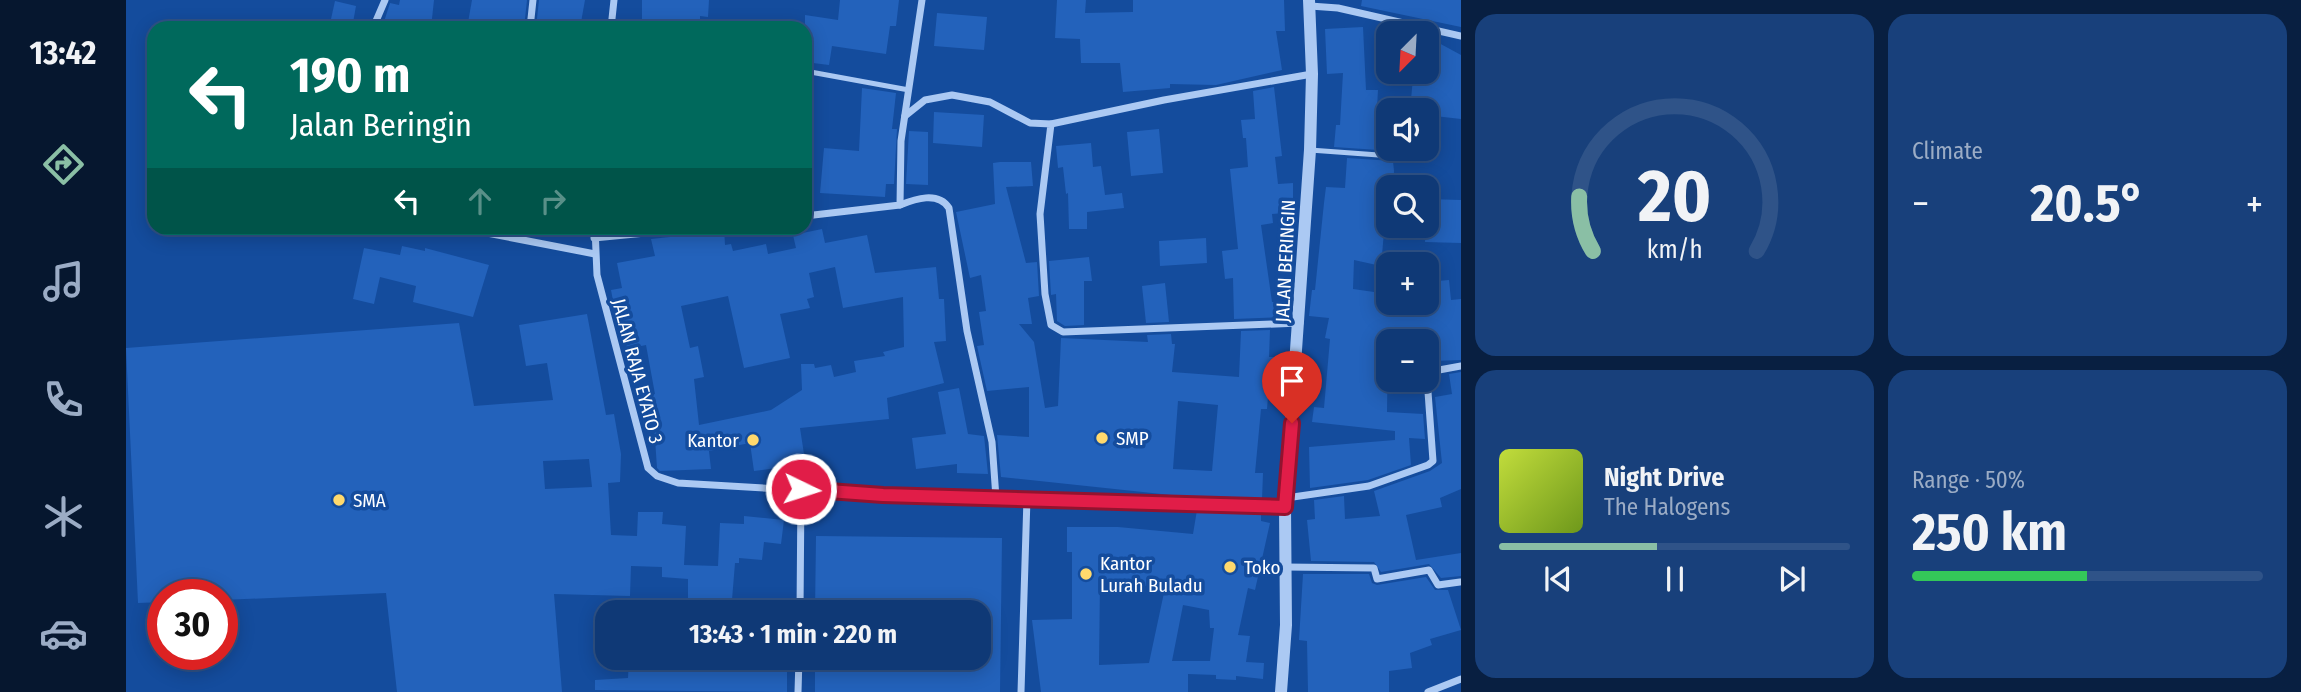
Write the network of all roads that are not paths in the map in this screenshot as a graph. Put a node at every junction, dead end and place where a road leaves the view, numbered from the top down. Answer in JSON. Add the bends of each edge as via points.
{"nodes":[{"id":1,"x":385,"y":0,"type":"edge"},
{"id":2,"x":533,"y":0,"type":"edge"},
{"id":3,"x":614,"y":0,"type":"edge"},
{"id":4,"x":922,"y":0,"type":"edge"},
{"id":5,"x":1310,"y":3,"type":"edge"},
{"id":6,"x":376,"y":21,"type":"edge"},
{"id":7,"x":531,"y":21,"type":"edge"},
{"id":8,"x":612,"y":21,"type":"edge"},
{"id":9,"x":1461,"y":36,"type":"edge"},
{"id":10,"x":812,"y":72,"type":"edge"},
{"id":11,"x":1312,"y":74,"type":"junction"},
{"id":12,"x":909,"y":90,"type":"junction"},
{"id":13,"x":905,"y":116,"type":"junction"},
{"id":14,"x":1051,"y":124,"type":"junction"},
{"id":15,"x":1310,"y":150,"type":"junction"},
{"id":16,"x":1376,"y":156,"type":"edge"},
{"id":17,"x":900,"y":205,"type":"junction"},
{"id":18,"x":812,"y":215,"type":"edge"},
{"id":19,"x":497,"y":235,"type":"edge"},
{"id":20,"x":594,"y":235,"type":"edge"},
{"id":21,"x":622,"y":235,"type":"edge"},
{"id":22,"x":594,"y":238,"type":"junction"},
{"id":23,"x":595,"y":254,"type":"junction"},
{"id":24,"x":1300,"y":323,"type":"junction"},
{"id":25,"x":1461,"y":366,"type":"edge"},
{"id":26,"x":801,"y":489,"type":"junction"},
{"id":27,"x":996,"y":498,"type":"junction"},
{"id":28,"x":1027,"y":498,"type":"junction"},
{"id":29,"x":1286,"y":503,"type":"junction"},
{"id":30,"x":1286,"y":567,"type":"junction"},
{"id":31,"x":1460,"y":582,"type":"edge"},
{"id":32,"x":800,"y":600,"type":"edge"},
{"id":33,"x":799,"y":670,"type":"edge"},
{"id":34,"x":1461,"y":679,"type":"edge"},
{"id":35,"x":798,"y":692,"type":"edge"},
{"id":36,"x":1021,"y":692,"type":"edge"},
{"id":37,"x":1281,"y":692,"type":"edge"},
{"id":38,"x":1428,"y":692,"type":"edge"}],
"edges":[{"from":1,"to":6,"type":"street"},
{"from":2,"to":7,"type":"street"},
{"from":3,"to":8,"type":"street"},
{"from":4,"to":12,"type":"street"},
{"from":5,"to":9,"type":"street"},
{"from":5,"to":11,"type":"street","name":"JALAN BERINGIN"},
{"from":10,"to":12,"type":"lane"},
{"from":11,"to":14,"type":"street"},
{"from":11,"to":15,"type":"street","name":"JALAN BERINGIN"},
{"from":12,"to":13,"type":"street"},
{"from":13,"to":14,"type":"street","via":[[925,100],[952,95],[990,102],[1030,123]]},
{"from":13,"to":17,"type":"street"},
{"from":14,"to":24,"type":"street","via":[[1040,215],[1045,294],[1055,330]]},
{"from":15,"to":16,"type":"lane"},
{"from":15,"to":24,"type":"street","name":"JALAN BERINGIN"},
{"from":17,"to":18,"type":"street"},
{"from":17,"to":27,"type":"street","via":[[919,197],[942,200],[949,208],[967,331],[992,442]]},
{"from":19,"to":23,"type":"street"},
{"from":20,"to":22,"type":"street","name":"JALAN RAJA EYATO 3"},
{"from":21,"to":22,"type":"street"},
{"from":22,"to":23,"type":"street","name":"JALAN RAJA EYATO 3"},
{"from":23,"to":26,"type":"street","name":"JALAN RAJA EYATO 3","via":[[648,468],[678,482]]},
{"from":24,"to":29,"type":"street","name":"JALAN BERINGIN"},
{"from":25,"to":29,"type":"street","name":"JALAN RAJA EYATO 3","via":[[1439,370],[1427,378],[1433,461],[1428,465],[1368,486]]},
{"from":26,"to":27,"type":"street","name":"JALAN RAJA EYATO 3"},
{"from":26,"to":32,"type":"street"},
{"from":27,"to":28,"type":"street","name":"JALAN RAJA EYATO 3"},
{"from":28,"to":29,"type":"street","name":"JALAN RAJA EYATO 3"},
{"from":28,"to":36,"type":"street"},
{"from":29,"to":30,"type":"street","name":"JALAN BERINGIN"},
{"from":30,"to":31,"type":"street","via":[[1374,568],[1377,579],[1429,570],[1438,585]]},
{"from":30,"to":37,"type":"street","name":"JALAN BERINGIN"},
{"from":33,"to":35,"type":"street"},
{"from":34,"to":38,"type":"street"}]}
